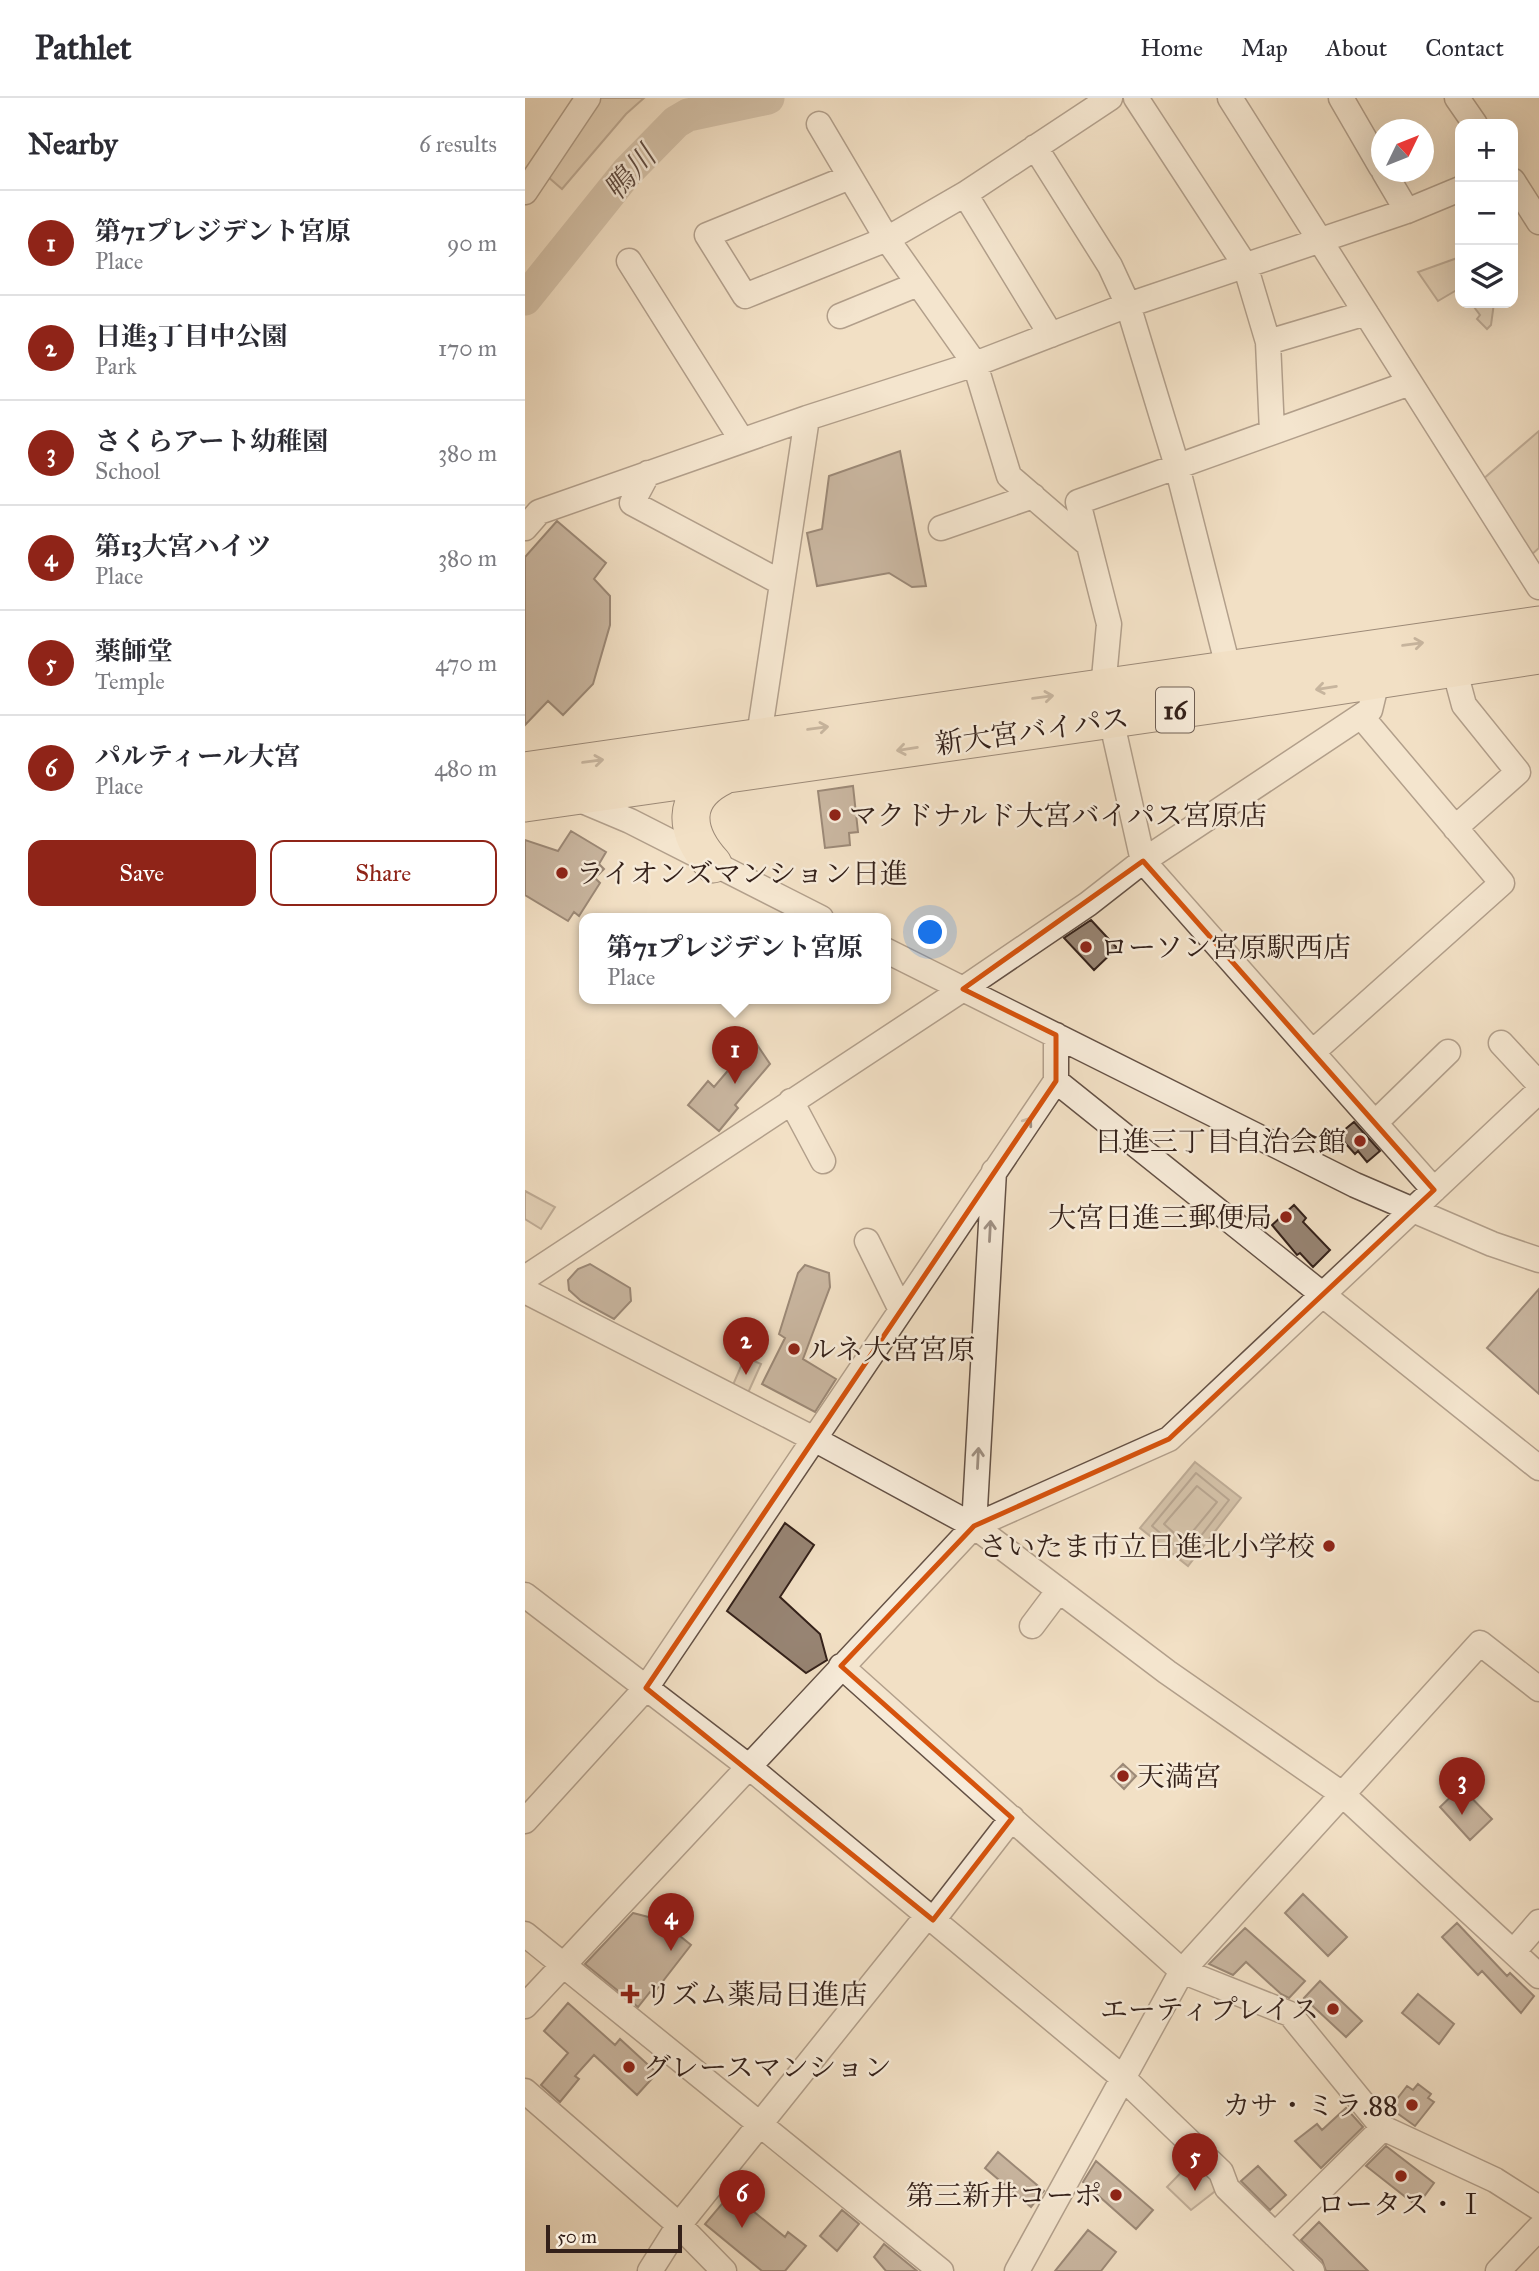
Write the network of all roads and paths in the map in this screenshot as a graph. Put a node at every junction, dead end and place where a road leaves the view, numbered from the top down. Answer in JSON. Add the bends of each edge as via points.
{"nodes":[{"id":1,"x":588,"y":98,"type":"edge"},
{"id":2,"x":1110,"y":98,"type":"edge"},
{"id":3,"x":1136,"y":98,"type":"edge"},
{"id":4,"x":1230,"y":98,"type":"edge"},
{"id":5,"x":1341,"y":98,"type":"edge"},
{"id":6,"x":1457,"y":98,"type":"edge"},
{"id":7,"x":1472,"y":119,"type":"edge"},
{"id":8,"x":819,"y":124,"type":"dead end"},
{"id":9,"x":1035,"y":147,"type":"junction"},
{"id":10,"x":1371,"y":149,"type":"edge"},
{"id":11,"x":850,"y":177,"type":"junction"},
{"id":12,"x":1390,"y":182,"type":"edge"},
{"id":13,"x":1514,"y":182,"type":"edge"},
{"id":14,"x":1455,"y":191,"type":"edge"},
{"id":15,"x":525,"y":192,"type":"edge"},
{"id":16,"x":965,"y":194,"type":"junction"},
{"id":17,"x":1407,"y":211,"type":"junction"},
{"id":18,"x":1539,"y":222,"type":"edge"},
{"id":19,"x":887,"y":239,"type":"junction"},
{"id":20,"x":1320,"y":239,"type":"junction"},
{"id":21,"x":629,"y":261,"type":"dead end"},
{"id":22,"x":1245,"y":265,"type":"junction"},
{"id":23,"x":918,"y":284,"type":"junction"},
{"id":24,"x":1129,"y":305,"type":"junction"},
{"id":25,"x":1366,"y":313,"type":"junction"},
{"id":26,"x":840,"y":316,"type":"dead end"},
{"id":27,"x":1051,"y":335,"type":"junction"},
{"id":28,"x":1268,"y":342,"type":"junction"},
{"id":29,"x":975,"y":365,"type":"junction"},
{"id":30,"x":1410,"y":383,"type":"junction"},
{"id":31,"x":807,"y":418,"type":"junction"},
{"id":32,"x":1272,"y":432,"type":"junction"},
{"id":33,"x":741,"y":439,"type":"junction"},
{"id":34,"x":1177,"y":466,"type":"junction"},
{"id":35,"x":648,"y":473,"type":"junction"},
{"id":36,"x":1033,"y":496,"type":"junction"},
{"id":37,"x":525,"y":528,"type":"edge"},
{"id":38,"x":941,"y":528,"type":"dead end"},
{"id":39,"x":1089,"y":545,"type":"junction"},
{"id":40,"x":782,"y":583,"type":"junction"},
{"id":41,"x":1538,"y":583,"type":"edge"},
{"id":42,"x":1539,"y":625,"type":"edge"},
{"id":43,"x":1539,"y":655,"type":"edge"},
{"id":44,"x":1454,"y":668,"type":"junction"},
{"id":45,"x":1229,"y":671,"type":"junction"},
{"id":46,"x":1377,"y":681,"type":"junction"},
{"id":47,"x":1107,"y":704,"type":"junction"},
{"id":48,"x":1361,"y":716,"type":"junction"},
{"id":49,"x":759,"y":736,"type":"junction"},
{"id":50,"x":525,"y":772,"type":"edge"},
{"id":51,"x":723,"y":776,"type":"junction"},
{"id":52,"x":571,"y":797,"type":"junction"},
{"id":53,"x":525,"y":803,"type":"edge"},
{"id":54,"x":1455,"y":828,"type":"junction"},
{"id":55,"x":1143,"y":861,"type":"junction"},
{"id":56,"x":713,"y":864,"type":"junction"},
{"id":57,"x":811,"y":913,"type":"edge"},
{"id":58,"x":891,"y":953,"type":"edge"},
{"id":59,"x":963,"y":989,"type":"junction"},
{"id":60,"x":1056,"y":1035,"type":"junction"},
{"id":61,"x":1501,"y":1042,"type":"dead end"},
{"id":62,"x":1314,"y":1051,"type":"junction"},
{"id":63,"x":1448,"y":1052,"type":"dead end"},
{"id":64,"x":1056,"y":1081,"type":"junction"},
{"id":65,"x":1539,"y":1084,"type":"edge"},
{"id":66,"x":1539,"y":1091,"type":"edge"},
{"id":67,"x":791,"y":1101,"type":"junction"},
{"id":68,"x":1377,"y":1121,"type":"junction"},
{"id":69,"x":823,"y":1161,"type":"dead end"},
{"id":70,"x":994,"y":1170,"type":"junction"},
{"id":71,"x":1434,"y":1190,"type":"junction"},
{"id":72,"x":1412,"y":1211,"type":"junction"},
{"id":73,"x":867,"y":1241,"type":"dead end"},
{"id":74,"x":1539,"y":1260,"type":"edge"},
{"id":75,"x":525,"y":1278,"type":"edge"},
{"id":76,"x":525,"y":1291,"type":"edge"},
{"id":77,"x":1323,"y":1293,"type":"junction"},
{"id":78,"x":901,"y":1310,"type":"junction"},
{"id":79,"x":814,"y":1440,"type":"junction"},
{"id":80,"x":1539,"y":1468,"type":"edge"},
{"id":81,"x":974,"y":1527,"type":"junction"},
{"id":82,"x":1059,"y":1590,"type":"junction"},
{"id":83,"x":525,"y":1595,"type":"edge"},
{"id":84,"x":1032,"y":1626,"type":"dead end"},
{"id":85,"x":841,"y":1666,"type":"junction"},
{"id":86,"x":646,"y":1688,"type":"junction"},
{"id":87,"x":1539,"y":1689,"type":"edge"},
{"id":88,"x":748,"y":1766,"type":"junction"},
{"id":89,"x":1342,"y":1794,"type":"junction"},
{"id":90,"x":1012,"y":1818,"type":"junction"},
{"id":91,"x":525,"y":1821,"type":"edge"},
{"id":92,"x":930,"y":1918,"type":"junction"},
{"id":93,"x":1539,"y":1922,"type":"edge"},
{"id":94,"x":525,"y":1934,"type":"edge"},
{"id":95,"x":1514,"y":1951,"type":"junction"},
{"id":96,"x":564,"y":1964,"type":"junction"},
{"id":97,"x":1182,"y":1971,"type":"junction"},
{"id":98,"x":1539,"y":1976,"type":"edge"},
{"id":99,"x":525,"y":2006,"type":"edge"},
{"id":100,"x":1123,"y":2078,"type":"junction"},
{"id":101,"x":525,"y":2091,"type":"edge"},
{"id":102,"x":761,"y":2123,"type":"junction"},
{"id":103,"x":1383,"y":2128,"type":"junction"},
{"id":104,"x":1539,"y":2208,"type":"edge"},
{"id":105,"x":680,"y":2225,"type":"junction"},
{"id":106,"x":1539,"y":2228,"type":"edge"},
{"id":107,"x":1275,"y":2235,"type":"junction"},
{"id":108,"x":650,"y":2271,"type":"edge"},
{"id":109,"x":724,"y":2271,"type":"edge"},
{"id":110,"x":941,"y":2271,"type":"edge"},
{"id":111,"x":1017,"y":2271,"type":"edge"},
{"id":112,"x":1312,"y":2271,"type":"edge"},
{"id":113,"x":1498,"y":2271,"type":"edge"}],
"edges":[{"from":1,"to":15,"type":"street"},
{"from":2,"to":9,"type":"street"},
{"from":3,"to":22,"type":"street"},
{"from":4,"to":20,"type":"street"},
{"from":5,"to":10,"type":"street"},
{"from":6,"to":7,"type":"street"},
{"from":8,"to":11,"type":"street"},
{"from":9,"to":16,"type":"street"},
{"from":9,"to":24,"type":"street","via":[[1110,266]]},
{"from":11,"to":19,"type":"street"},
{"from":11,"to":19,"type":"street","via":[[707,235],[745,296]]},
{"from":12,"to":17,"type":"street"},
{"from":13,"to":18,"type":"street"},
{"from":14,"to":17,"type":"street"},
{"from":16,"to":19,"type":"street"},
{"from":16,"to":27,"type":"street"},
{"from":17,"to":20,"type":"street"},
{"from":19,"to":23,"type":"street"},
{"from":20,"to":22,"type":"street"},
{"from":20,"to":25,"type":"street"},
{"from":21,"to":33,"type":"street"},
{"from":22,"to":24,"type":"street"},
{"from":22,"to":28,"type":"street"},
{"from":23,"to":26,"type":"street"},
{"from":23,"to":29,"type":"street"},
{"from":24,"to":27,"type":"street"},
{"from":24,"to":34,"type":"street"},
{"from":25,"to":28,"type":"street"},
{"from":25,"to":30,"type":"street"},
{"from":27,"to":29,"type":"street"},
{"from":28,"to":32,"type":"street"},
{"from":29,"to":31,"type":"street"},
{"from":29,"to":36,"type":"street","via":[[1009,476]]},
{"from":30,"to":32,"type":"street"},
{"from":30,"to":41,"type":"street"},
{"from":31,"to":33,"type":"street"},
{"from":31,"to":40,"type":"street"},
{"from":32,"to":34,"type":"street"},
{"from":33,"to":35,"type":"street"},
{"from":34,"to":39,"type":"street","via":[[1078,502]]},
{"from":34,"to":45,"type":"street"},
{"from":35,"to":37,"type":"street","via":[[539,512]]},
{"from":35,"to":40,"type":"street","via":[[632,503]]},
{"from":36,"to":38,"type":"street"},
{"from":36,"to":39,"type":"street"},
{"from":39,"to":47,"type":"street","via":[[1109,624]]},
{"from":40,"to":49,"type":"street"},
{"from":45,"to":42,"type":"highway","name":"新大宮バイパス","number":"16","one_way":true},
{"from":43,"to":44,"type":"highway","name":"新大宮バイパス","number":"16"},
{"from":44,"to":46,"type":"highway","name":"新大宮バイパス","number":"16"},
{"from":44,"to":54,"type":"street","via":[[1464,705],[1518,772]]},
{"from":45,"to":47,"type":"highway","name":"新大宮バイパス","number":"16"},
{"from":46,"to":47,"type":"highway","name":"新大宮バイパス","number":"16","one_way":true},
{"from":46,"to":48,"type":"street","via":[[1370,710]]},
{"from":49,"to":47,"type":"highway","name":"新大宮バイパス","number":"16","one_way":true},
{"from":47,"to":51,"type":"highway","name":"新大宮バイパス","number":"16","one_way":true},
{"from":47,"to":55,"type":"street"},
{"from":48,"to":54,"type":"street"},
{"from":48,"to":55,"type":"street"},
{"from":50,"to":49,"type":"highway","name":"新大宮バイパス","number":"16","one_way":true},
{"from":50,"to":52,"type":"street"},
{"from":51,"to":52,"type":"highway","name":"新大宮バイパス","number":"16"},
{"from":51,"to":56,"type":"highway","via":[[703,789],[691,810],[695,842]]},
{"from":52,"to":53,"type":"highway","name":"新大宮バイパス","number":"16"},
{"from":52,"to":56,"type":"street"},
{"from":54,"to":62,"type":"street","via":[[1502,883]]},
{"from":55,"to":59,"type":"street","via":[[1089,904]]},
{"from":55,"to":62,"type":"street"},
{"from":56,"to":57,"type":"street"},
{"from":58,"to":59,"type":"street"},
{"from":59,"to":60,"type":"street"},
{"from":59,"to":67,"type":"street"},
{"from":60,"to":64,"type":"street"},
{"from":60,"to":72,"type":"street"},
{"from":61,"to":65,"type":"street"},
{"from":62,"to":68,"type":"street"},
{"from":63,"to":68,"type":"street"},
{"from":70,"to":64,"type":"street","one_way":true},
{"from":64,"to":77,"type":"street"},
{"from":66,"to":71,"type":"street"},
{"from":67,"to":69,"type":"street"},
{"from":67,"to":75,"type":"street"},
{"from":68,"to":71,"type":"street"},
{"from":70,"to":78,"type":"street"},
{"from":81,"to":70,"type":"street","one_way":true},
{"from":71,"to":72,"type":"street"},
{"from":72,"to":74,"type":"street"},
{"from":72,"to":77,"type":"street"},
{"from":73,"to":78,"type":"street"},
{"from":76,"to":79,"type":"street"},
{"from":77,"to":80,"type":"street"},
{"from":77,"to":81,"type":"street","via":[[1169,1438]]},
{"from":78,"to":79,"type":"street"},
{"from":79,"to":81,"type":"street"},
{"from":79,"to":86,"type":"street"},
{"from":81,"to":82,"type":"street"},
{"from":81,"to":85,"type":"street"},
{"from":82,"to":84,"type":"street"},
{"from":82,"to":89,"type":"street"},
{"from":83,"to":86,"type":"street"},
{"from":85,"to":88,"type":"street"},
{"from":85,"to":90,"type":"street"},
{"from":86,"to":88,"type":"street"},
{"from":86,"to":91,"type":"street"},
{"from":87,"to":89,"type":"street","via":[[1481,1643]]},
{"from":88,"to":92,"type":"street"},
{"from":88,"to":96,"type":"street"},
{"from":89,"to":95,"type":"street"},
{"from":89,"to":97,"type":"street"},
{"from":90,"to":92,"type":"street"},
{"from":90,"to":97,"type":"street"},
{"from":92,"to":100,"type":"street"},
{"from":92,"to":102,"type":"street"},
{"from":93,"to":95,"type":"street"},
{"from":94,"to":96,"type":"street"},
{"from":95,"to":98,"type":"street"},
{"from":96,"to":99,"type":"street"},
{"from":96,"to":102,"type":"street"},
{"from":97,"to":100,"type":"street"},
{"from":97,"to":103,"type":"street","via":[[1290,2014]]},
{"from":100,"to":107,"type":"street","via":[[1221,2172],[1227,2188]]},
{"from":100,"to":111,"type":"street"},
{"from":101,"to":105,"type":"street"},
{"from":102,"to":105,"type":"street"},
{"from":102,"to":110,"type":"street"},
{"from":103,"to":104,"type":"street","via":[[1495,2180]]},
{"from":103,"to":107,"type":"street"},
{"from":105,"to":108,"type":"street"},
{"from":105,"to":109,"type":"street"},
{"from":106,"to":113,"type":"street"},
{"from":107,"to":112,"type":"street"}]}
